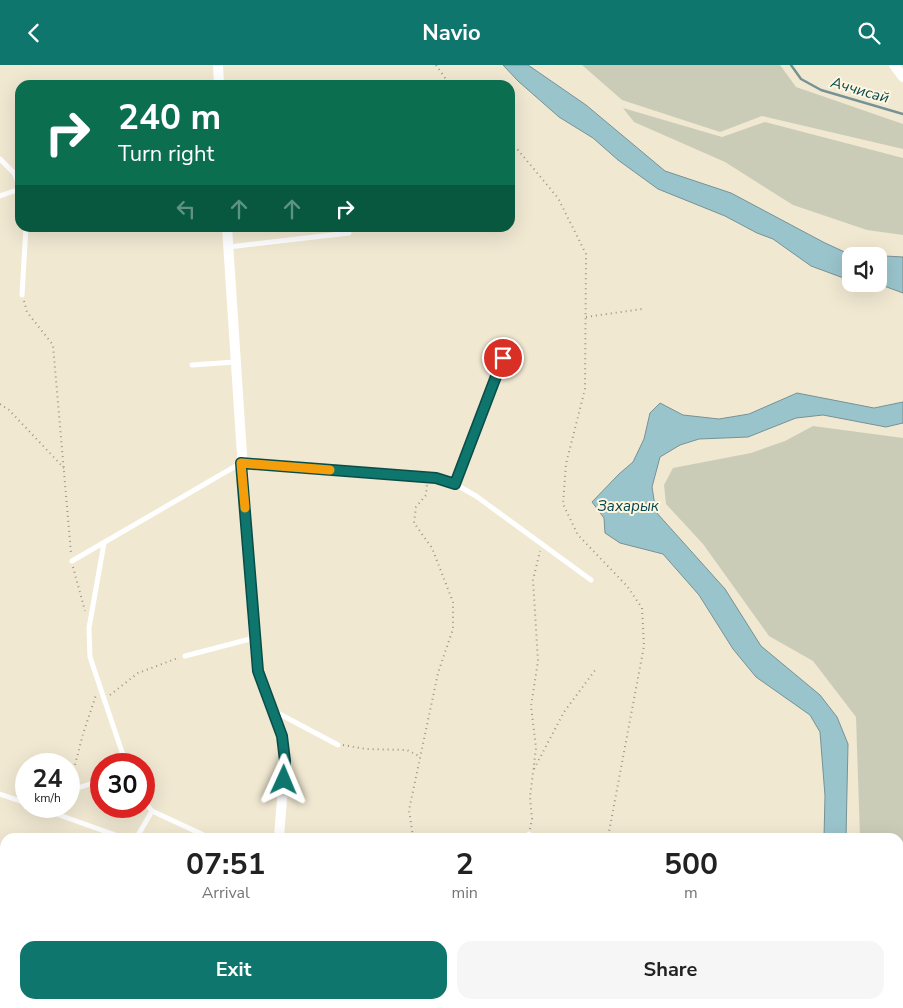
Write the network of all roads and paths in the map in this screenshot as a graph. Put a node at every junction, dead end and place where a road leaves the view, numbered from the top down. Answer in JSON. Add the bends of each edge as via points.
{"nodes":[{"id":1,"x":218,"y":65,"type":"edge"},
{"id":2,"x":436,"y":65,"type":"edge"},
{"id":3,"x":894,"y":65,"type":"edge"},
{"id":4,"x":903,"y":77,"type":"edge"},
{"id":5,"x":219,"y":80,"type":"edge"},
{"id":6,"x":446,"y":80,"type":"edge"},
{"id":7,"x":515,"y":147,"type":"edge"},
{"id":8,"x":0,"y":159,"type":"edge"},
{"id":9,"x":15,"y":176,"type":"edge"},
{"id":10,"x":15,"y":190,"type":"edge"},
{"id":11,"x":0,"y":196,"type":"edge"},
{"id":12,"x":26,"y":232,"type":"edge"},
{"id":13,"x":227,"y":232,"type":"edge"},
{"id":14,"x":349,"y":233,"type":"dead end"},
{"id":15,"x":228,"y":247,"type":"junction"},
{"id":16,"x":22,"y":295,"type":"joint"},
{"id":17,"x":642,"y":309,"type":"dead end"},
{"id":18,"x":586,"y":317,"type":"junction"},
{"id":19,"x":503,"y":358,"type":"dead end"},
{"id":20,"x":235,"y":362,"type":"junction"},
{"id":21,"x":192,"y":365,"type":"dead end"},
{"id":22,"x":0,"y":405,"type":"edge"},
{"id":23,"x":241,"y":463,"type":"junction"},
{"id":24,"x":64,"y":468,"type":"junction"},
{"id":25,"x":427,"y":478,"type":"junction"},
{"id":26,"x":455,"y":484,"type":"junction"},
{"id":27,"x":104,"y":543,"type":"junction"},
{"id":28,"x":542,"y":544,"type":"junction"},
{"id":29,"x":72,"y":561,"type":"junction"},
{"id":30,"x":591,"y":580,"type":"dead end"},
{"id":31,"x":89,"y":628,"type":"junction"},
{"id":32,"x":254,"y":638,"type":"junction"},
{"id":33,"x":185,"y":656,"type":"joint"},
{"id":34,"x":596,"y":669,"type":"dead end"},
{"id":35,"x":99,"y":685,"type":"junction"},
{"id":36,"x":104,"y":699,"type":"junction"},
{"id":37,"x":272,"y":709,"type":"junction"},
{"id":38,"x":338,"y":745,"type":"joint"},
{"id":39,"x":77,"y":753,"type":"edge"},
{"id":40,"x":122,"y":753,"type":"edge"},
{"id":41,"x":420,"y":756,"type":"junction"},
{"id":42,"x":533,"y":771,"type":"junction"},
{"id":43,"x":0,"y":794,"type":"edge"},
{"id":44,"x":15,"y":799,"type":"edge"},
{"id":45,"x":155,"y":812,"type":"edge"},
{"id":46,"x":68,"y":818,"type":"edge"},
{"id":47,"x":148,"y":818,"type":"edge"},
{"id":48,"x":110,"y":833,"type":"edge"},
{"id":49,"x":139,"y":833,"type":"edge"},
{"id":50,"x":199,"y":833,"type":"edge"},
{"id":51,"x":280,"y":833,"type":"edge"},
{"id":52,"x":412,"y":833,"type":"edge"},
{"id":53,"x":529,"y":833,"type":"edge"},
{"id":54,"x":609,"y":833,"type":"edge"}],
"edges":[{"from":1,"to":5,"type":"street"},
{"from":2,"to":6,"type":"path"},
{"from":3,"to":4,"type":"street"},
{"from":7,"to":18,"type":"path","via":[[558,198],[586,253]]},
{"from":8,"to":9,"type":"lane"},
{"from":10,"to":11,"type":"lane"},
{"from":12,"to":16,"type":"lane"},
{"from":13,"to":15,"type":"street"},
{"from":14,"to":15,"type":"lane"},
{"from":15,"to":20,"type":"street"},
{"from":16,"to":24,"type":"path","via":[[27,312],[53,345]]},
{"from":17,"to":18,"type":"path"},
{"from":18,"to":54,"type":"path","via":[[585,389],[566,464],[563,504],[578,535],[627,586],[642,608],[644,645]]},
{"from":19,"to":26,"type":"lane"},
{"from":20,"to":21,"type":"lane"},
{"from":20,"to":23,"type":"street"},
{"from":22,"to":24,"type":"path","via":[[9,410]]},
{"from":23,"to":25,"type":"lane"},
{"from":23,"to":27,"type":"lane"},
{"from":23,"to":32,"type":"street"},
{"from":24,"to":29,"type":"path"},
{"from":25,"to":26,"type":"lane"},
{"from":25,"to":41,"type":"path","via":[[426,495],[416,507],[414,523],[432,548],[452,602],[453,629],[438,673]]},
{"from":26,"to":28,"type":"lane"},
{"from":27,"to":29,"type":"lane"},
{"from":27,"to":31,"type":"lane"},
{"from":28,"to":30,"type":"lane"},
{"from":28,"to":42,"type":"path","via":[[533,580],[538,661],[531,706],[536,748]]},
{"from":29,"to":31,"type":"path"},
{"from":31,"to":35,"type":"lane","via":[[90,657]]},
{"from":32,"to":33,"type":"lane"},
{"from":32,"to":37,"type":"street","via":[[258,671]]},
{"from":33,"to":36,"type":"path","via":[[138,673]]},
{"from":34,"to":42,"type":"path","via":[[564,712]]},
{"from":35,"to":36,"type":"lane"},
{"from":35,"to":39,"type":"path"},
{"from":36,"to":40,"type":"lane"},
{"from":37,"to":38,"type":"lane"},
{"from":37,"to":51,"type":"street","via":[[282,736],[285,761]]},
{"from":38,"to":41,"type":"path","via":[[407,750]]},
{"from":41,"to":52,"type":"path","via":[[409,810]]},
{"from":42,"to":53,"type":"path"},
{"from":43,"to":44,"type":"lane"},
{"from":45,"to":50,"type":"lane"},
{"from":46,"to":48,"type":"lane"},
{"from":47,"to":49,"type":"lane"}]}
